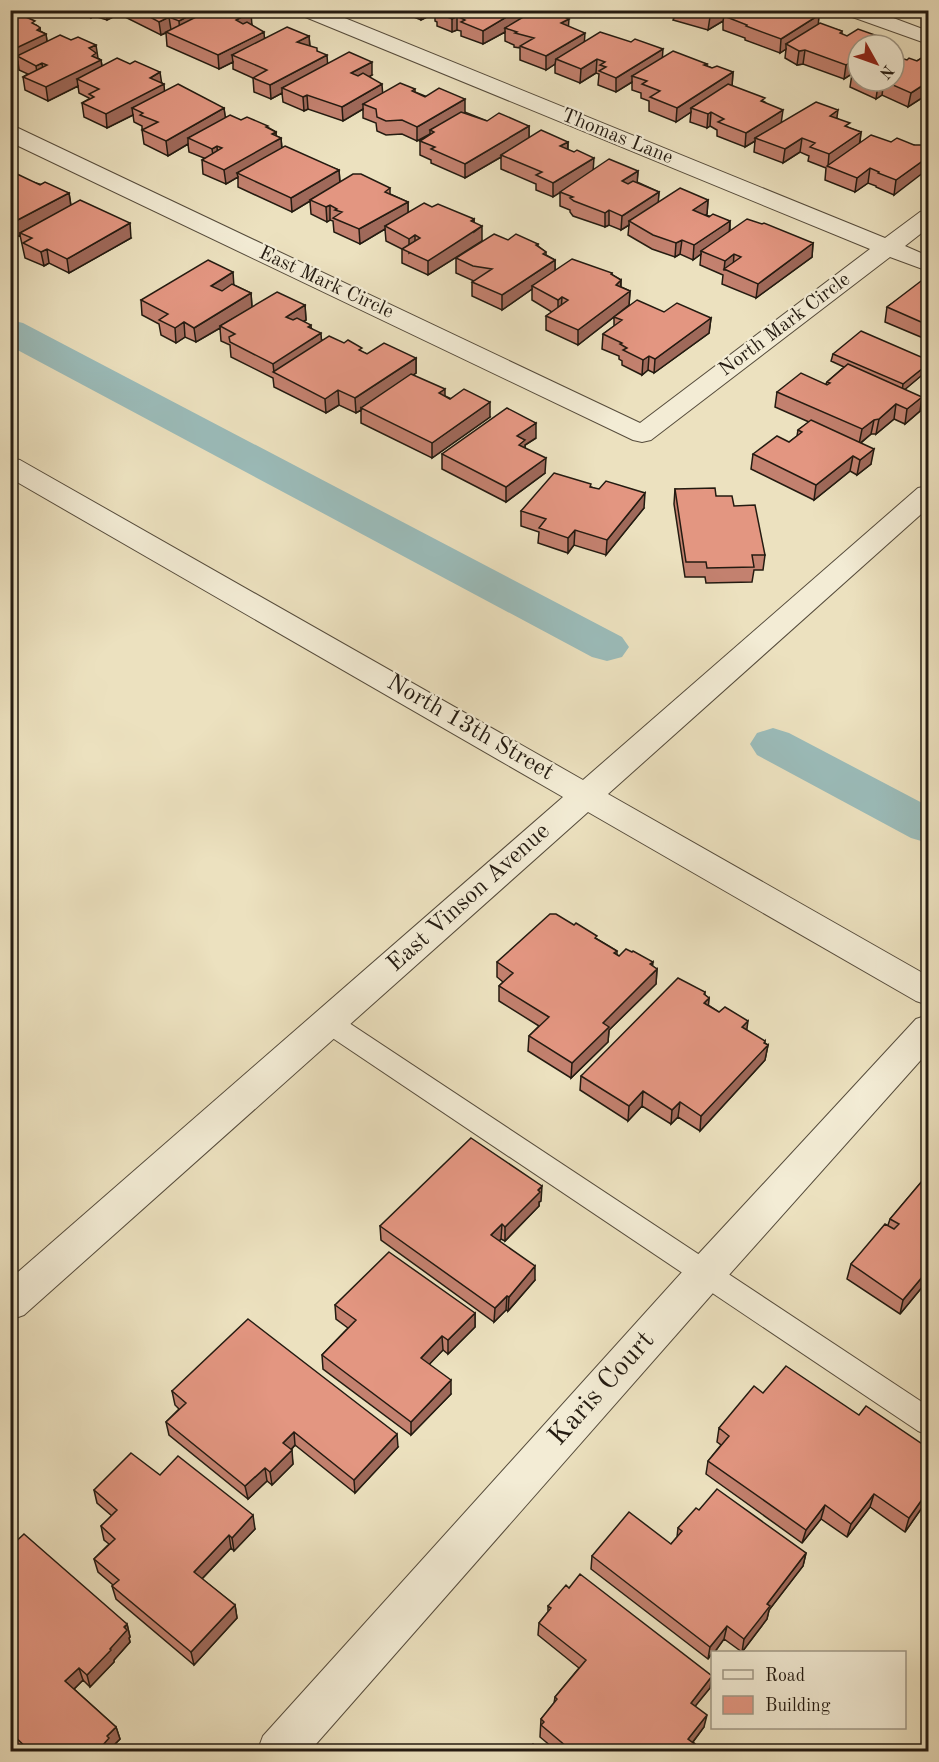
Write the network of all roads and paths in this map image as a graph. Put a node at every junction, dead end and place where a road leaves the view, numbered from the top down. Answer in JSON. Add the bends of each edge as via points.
{"nodes":[{"id":1,"x":305,"y":10,"type":"edge"},
{"id":2,"x":851,"y":10,"type":"edge"},
{"id":3,"x":928,"y":38,"type":"edge"},
{"id":4,"x":10,"y":133,"type":"edge"},
{"id":5,"x":928,"y":217,"type":"edge"},
{"id":6,"x":888,"y":247,"type":"junction"},
{"id":7,"x":928,"y":264,"type":"edge"},
{"id":8,"x":642,"y":434,"type":"joint"},
{"id":9,"x":10,"y":466,"type":"edge"},
{"id":10,"x":928,"y":494,"type":"edge"},
{"id":11,"x":586,"y":795,"type":"junction"},
{"id":12,"x":928,"y":992,"type":"edge"},
{"id":13,"x":328,"y":1022,"type":"junction"},
{"id":14,"x":928,"y":1029,"type":"edge"},
{"id":15,"x":706,"y":1273,"type":"junction"},
{"id":16,"x":10,"y":1303,"type":"edge"},
{"id":17,"x":928,"y":1422,"type":"edge"},
{"id":18,"x":279,"y":1752,"type":"edge"}],
"edges":[{"from":1,"to":6,"type":"street","name":"Thomas Lane"},
{"from":2,"to":3,"type":"street"},
{"from":4,"to":8,"type":"street","name":"East Mark Circle"},
{"from":5,"to":6,"type":"street","name":"North Mark Circle"},
{"from":6,"to":7,"type":"street","name":"Thomas Lane"},
{"from":6,"to":8,"type":"street","name":"North Mark Circle"},
{"from":9,"to":11,"type":"street","name":"North 13th Street"},
{"from":10,"to":11,"type":"street","name":"East Vinson Avenue"},
{"from":11,"to":12,"type":"street","name":"North 13th Street"},
{"from":11,"to":13,"type":"street","name":"East Vinson Avenue"},
{"from":13,"to":15,"type":"lane"},
{"from":13,"to":16,"type":"street","name":"East Vinson Avenue"},
{"from":14,"to":15,"type":"street","name":"Karis Court"},
{"from":15,"to":17,"type":"lane"},
{"from":15,"to":18,"type":"street","name":"Karis Court"}]}
